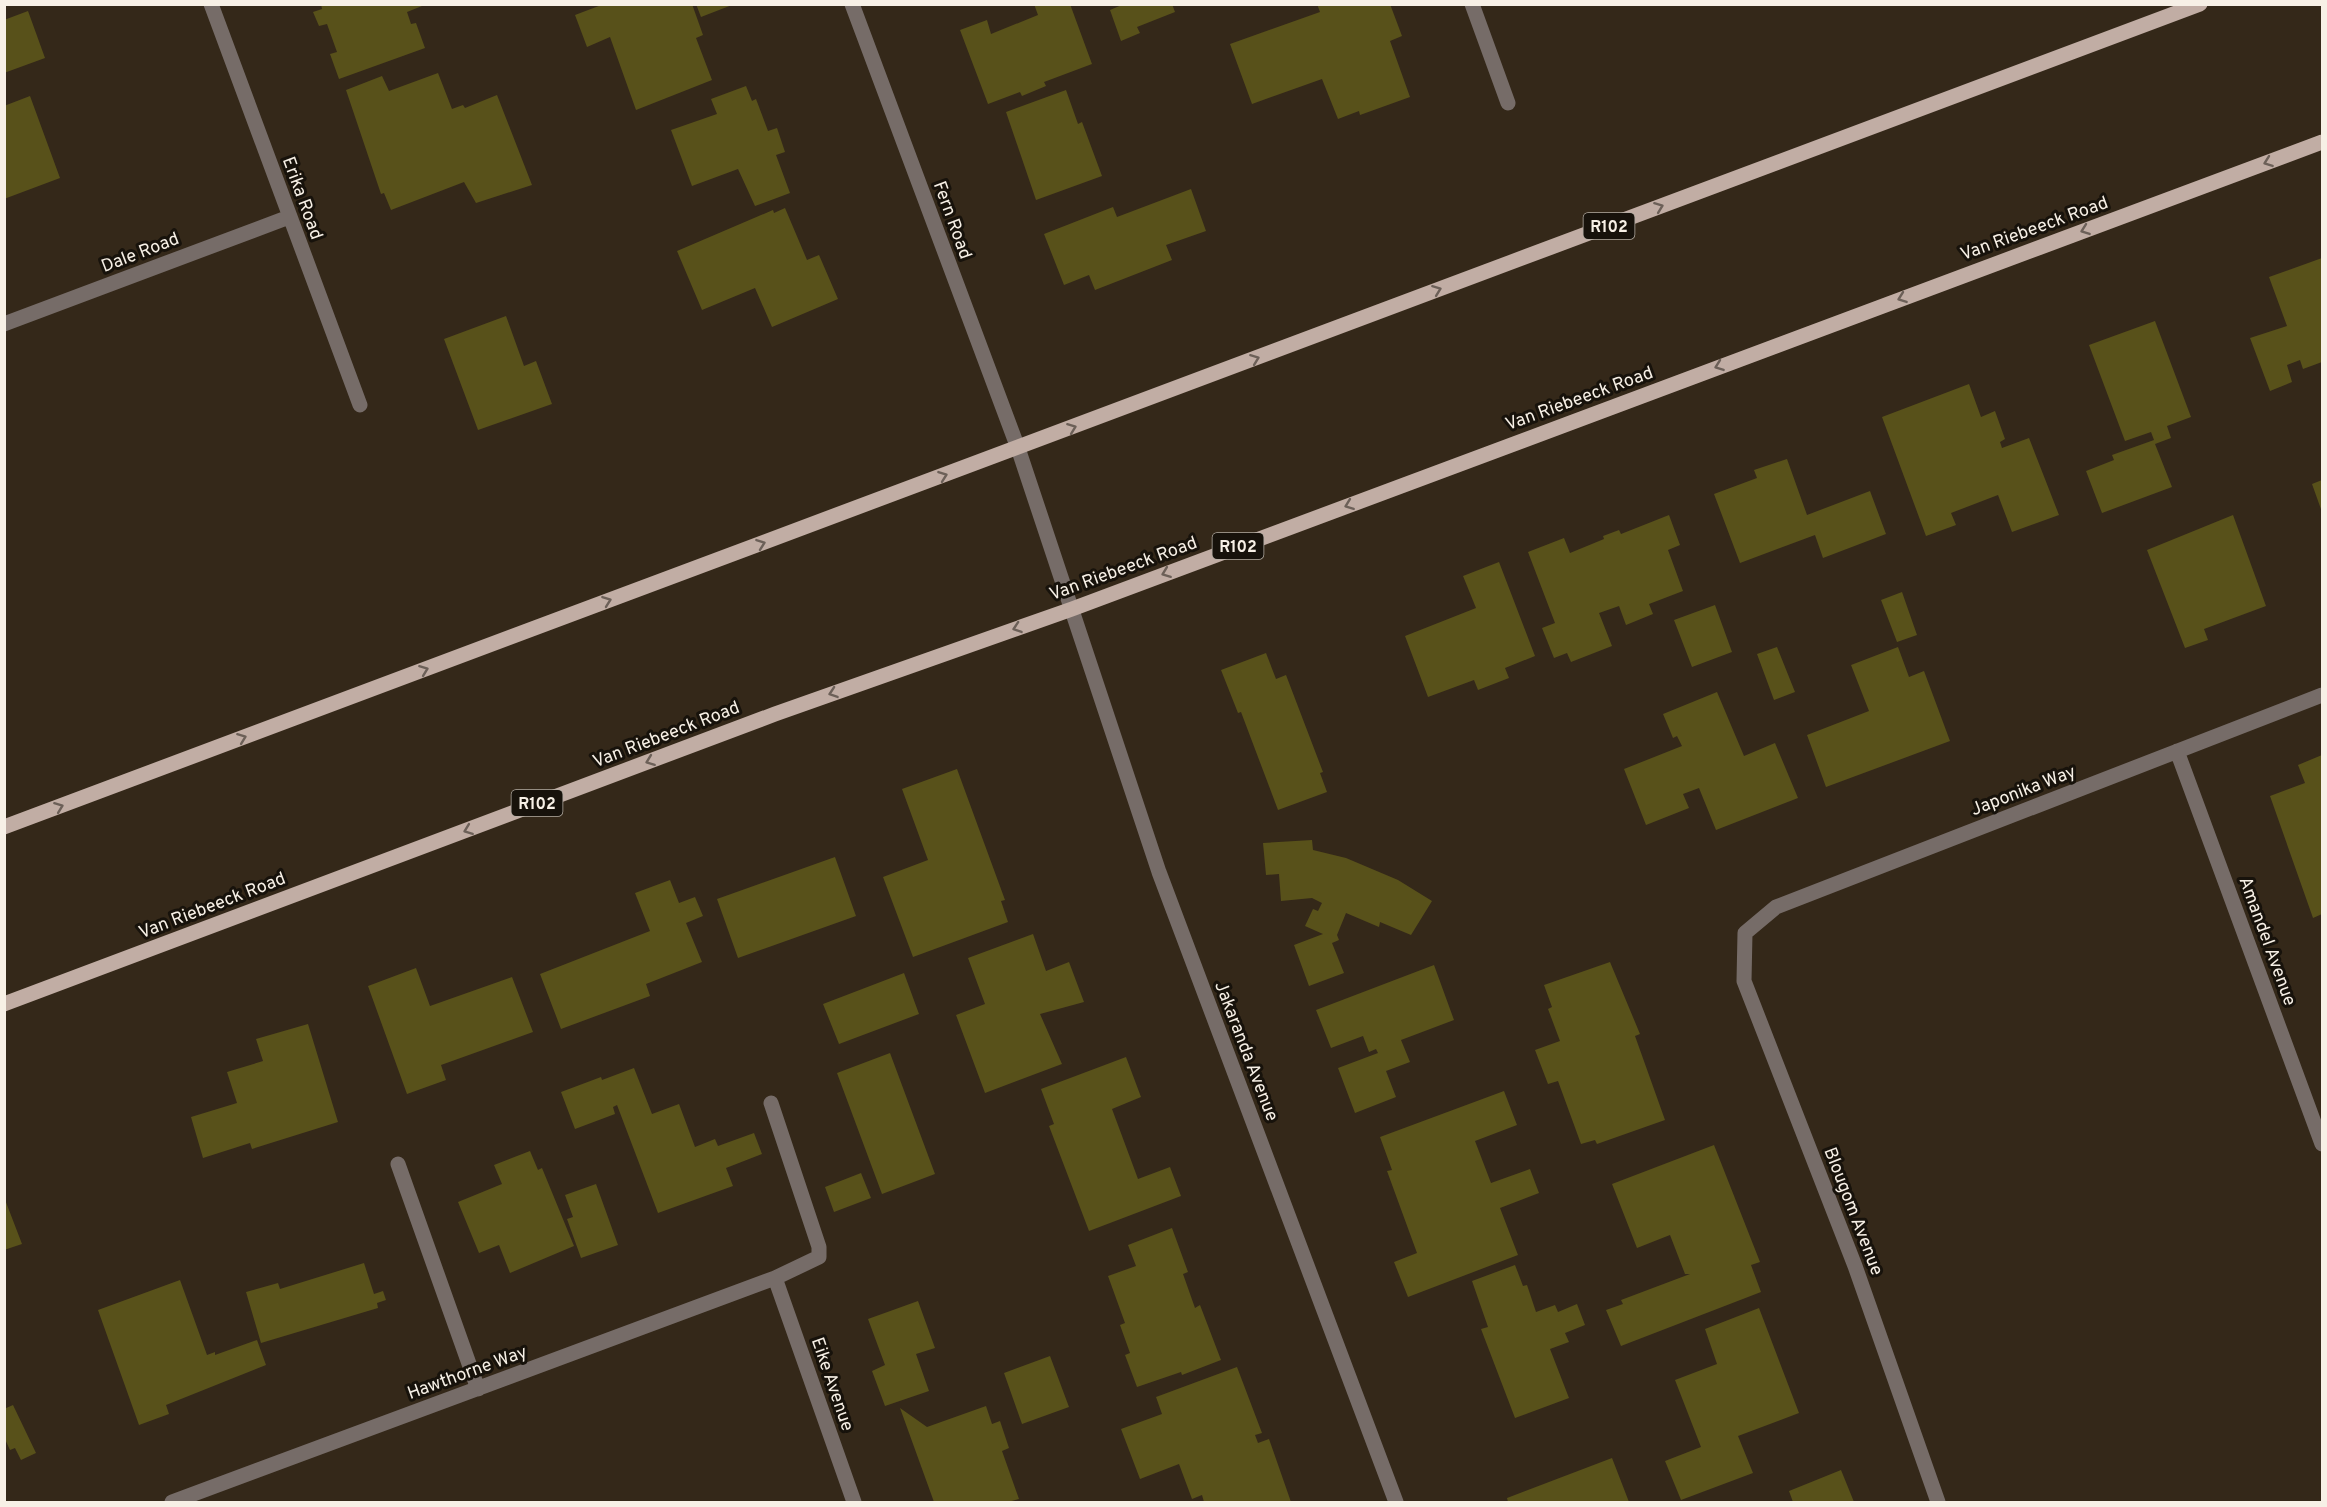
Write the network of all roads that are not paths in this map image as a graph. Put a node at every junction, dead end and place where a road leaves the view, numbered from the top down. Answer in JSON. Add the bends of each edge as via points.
{"nodes":[{"id":1,"x":211,"y":4,"type":"edge"},
{"id":2,"x":852,"y":4,"type":"edge"},
{"id":3,"x":1472,"y":4,"type":"edge"},
{"id":4,"x":2200,"y":4,"type":"edge"},
{"id":5,"x":1508,"y":103,"type":"dead end"},
{"id":6,"x":2322,"y":142,"type":"edge"},
{"id":7,"x":289,"y":217,"type":"junction"},
{"id":8,"x":4,"y":324,"type":"edge"},
{"id":9,"x":360,"y":405,"type":"dead end"},
{"id":10,"x":1018,"y":448,"type":"junction"},
{"id":11,"x":1072,"y":609,"type":"junction"},
{"id":12,"x":2322,"y":695,"type":"edge"},
{"id":13,"x":2177,"y":751,"type":"junction"},
{"id":14,"x":4,"y":827,"type":"edge"},
{"id":15,"x":1745,"y":933,"type":"joint"},
{"id":16,"x":4,"y":1004,"type":"edge"},
{"id":17,"x":771,"y":1104,"type":"dead end"},
{"id":18,"x":2322,"y":1144,"type":"edge"},
{"id":19,"x":398,"y":1164,"type":"dead end"},
{"id":20,"x":775,"y":1278,"type":"junction"},
{"id":21,"x":478,"y":1389,"type":"junction"},
{"id":22,"x":172,"y":1503,"type":"edge"},
{"id":23,"x":854,"y":1503,"type":"edge"},
{"id":24,"x":1395,"y":1503,"type":"edge"},
{"id":25,"x":1938,"y":1503,"type":"edge"}],
"edges":[{"from":1,"to":7,"type":"street","name":"Erika Road"},
{"from":2,"to":10,"type":"street","name":"Fern Road"},
{"from":3,"to":5,"type":"street"},
{"from":10,"to":4,"type":"main road","number":"R102","one_way":true},
{"from":6,"to":11,"type":"main road","name":"Van Riebeeck Road","number":"R102","one_way":true},
{"from":7,"to":8,"type":"street","name":"Dale Road"},
{"from":7,"to":9,"type":"street","name":"Erika Road"},
{"from":10,"to":11,"type":"street","name":"Fern Road"},
{"from":14,"to":10,"type":"main road","number":"R102","one_way":true},
{"from":11,"to":16,"type":"main road","name":"Van Riebeeck Road","number":"R102","one_way":true,"via":[[775,714]]},
{"from":11,"to":24,"type":"street","name":"Jakaranda Avenue","via":[[1159,872]]},
{"from":12,"to":13,"type":"street","name":"Japonika Way"},
{"from":13,"to":15,"type":"street","name":"Japonika Way","via":[[1776,907]]},
{"from":13,"to":18,"type":"street","name":"Amandel Avenue"},
{"from":15,"to":25,"type":"street","name":"Blougom Avenue","via":[[1744,981],[1855,1266]]},
{"from":17,"to":20,"type":"street","name":"Hawthorne Way","via":[[820,1254]]},
{"from":19,"to":21,"type":"street"},
{"from":20,"to":21,"type":"street","name":"Hawthorne Way"},
{"from":20,"to":23,"type":"street","name":"Eike Avenue"},
{"from":21,"to":22,"type":"street","name":"Hawthorne Way"}]}
